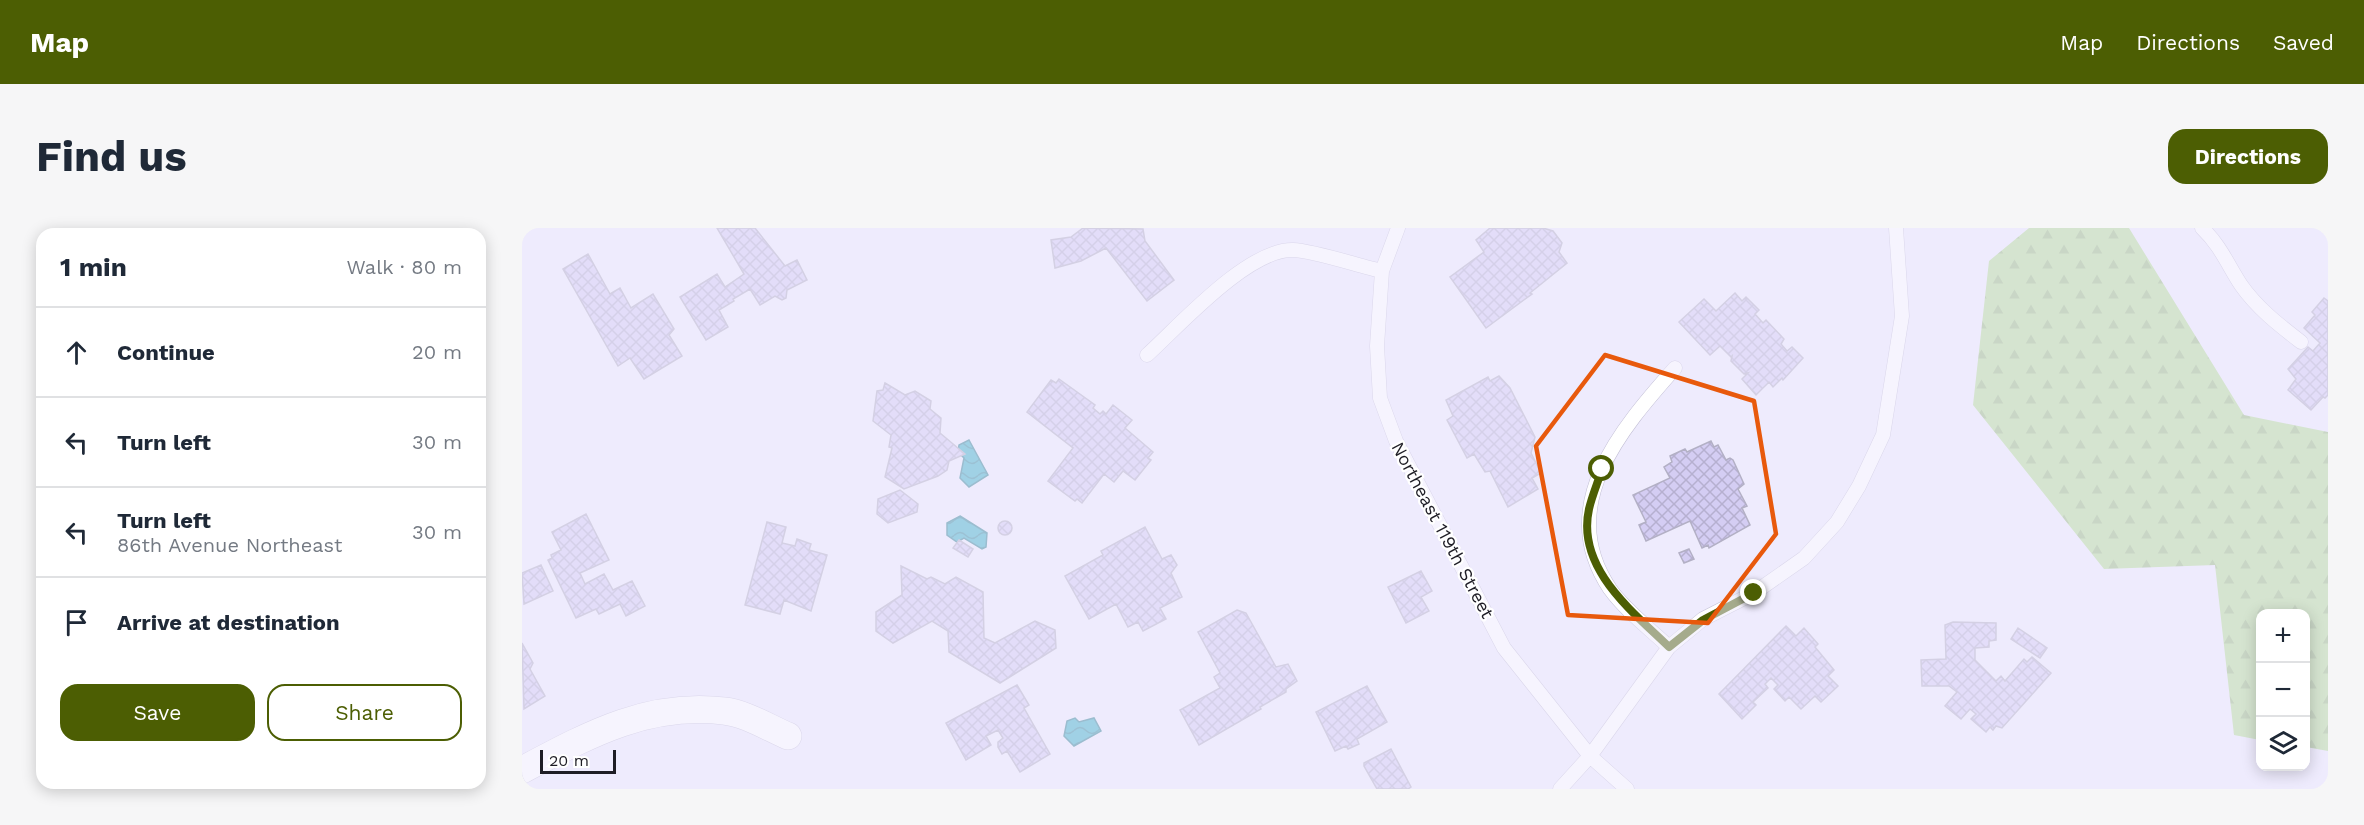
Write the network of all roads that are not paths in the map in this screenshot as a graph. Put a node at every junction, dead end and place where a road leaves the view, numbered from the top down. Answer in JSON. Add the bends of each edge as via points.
{"nodes":[{"id":1,"x":1398,"y":228,"type":"edge"},
{"id":2,"x":1896,"y":228,"type":"edge"},
{"id":3,"x":2202,"y":228,"type":"edge"},
{"id":4,"x":1382,"y":271,"type":"junction"},
{"id":5,"x":2301,"y":342,"type":"dead end"},
{"id":6,"x":1147,"y":355,"type":"dead end"},
{"id":7,"x":1675,"y":368,"type":"dead end"},
{"id":8,"x":1669,"y":647,"type":"junction"},
{"id":9,"x":788,"y":736,"type":"dead end"},
{"id":10,"x":1590,"y":756,"type":"junction"},
{"id":11,"x":522,"y":770,"type":"edge"},
{"id":12,"x":1560,"y":789,"type":"edge"},
{"id":13,"x":1627,"y":789,"type":"edge"}],
"edges":[{"from":1,"to":4,"type":"lane","name":"Northeast 119th Street"},
{"from":2,"to":8,"type":"lane","via":[[1902,316],[1883,435],[1859,486],[1838,522],[1804,558],[1754,593],[1703,620]]},
{"from":3,"to":5,"type":"lane","via":[[2216,241],[2242,286],[2264,312]]},
{"from":4,"to":6,"type":"lane","via":[[1293,250],[1260,259],[1234,276]]},
{"from":4,"to":10,"type":"lane","name":"Northeast 119th Street","via":[[1377,346],[1380,398],[1396,441],[1504,648]]},
{"from":7,"to":8,"type":"lane","via":[[1628,422],[1602,469],[1588,511],[1589,546],[1611,590]]},
{"from":8,"to":10,"type":"lane"},
{"from":9,"to":11,"type":"street","via":[[726,711],[674,710],[619,722]]},
{"from":10,"to":12,"type":"lane"},
{"from":10,"to":13,"type":"lane","name":"Northeast 119th Street"}]}
